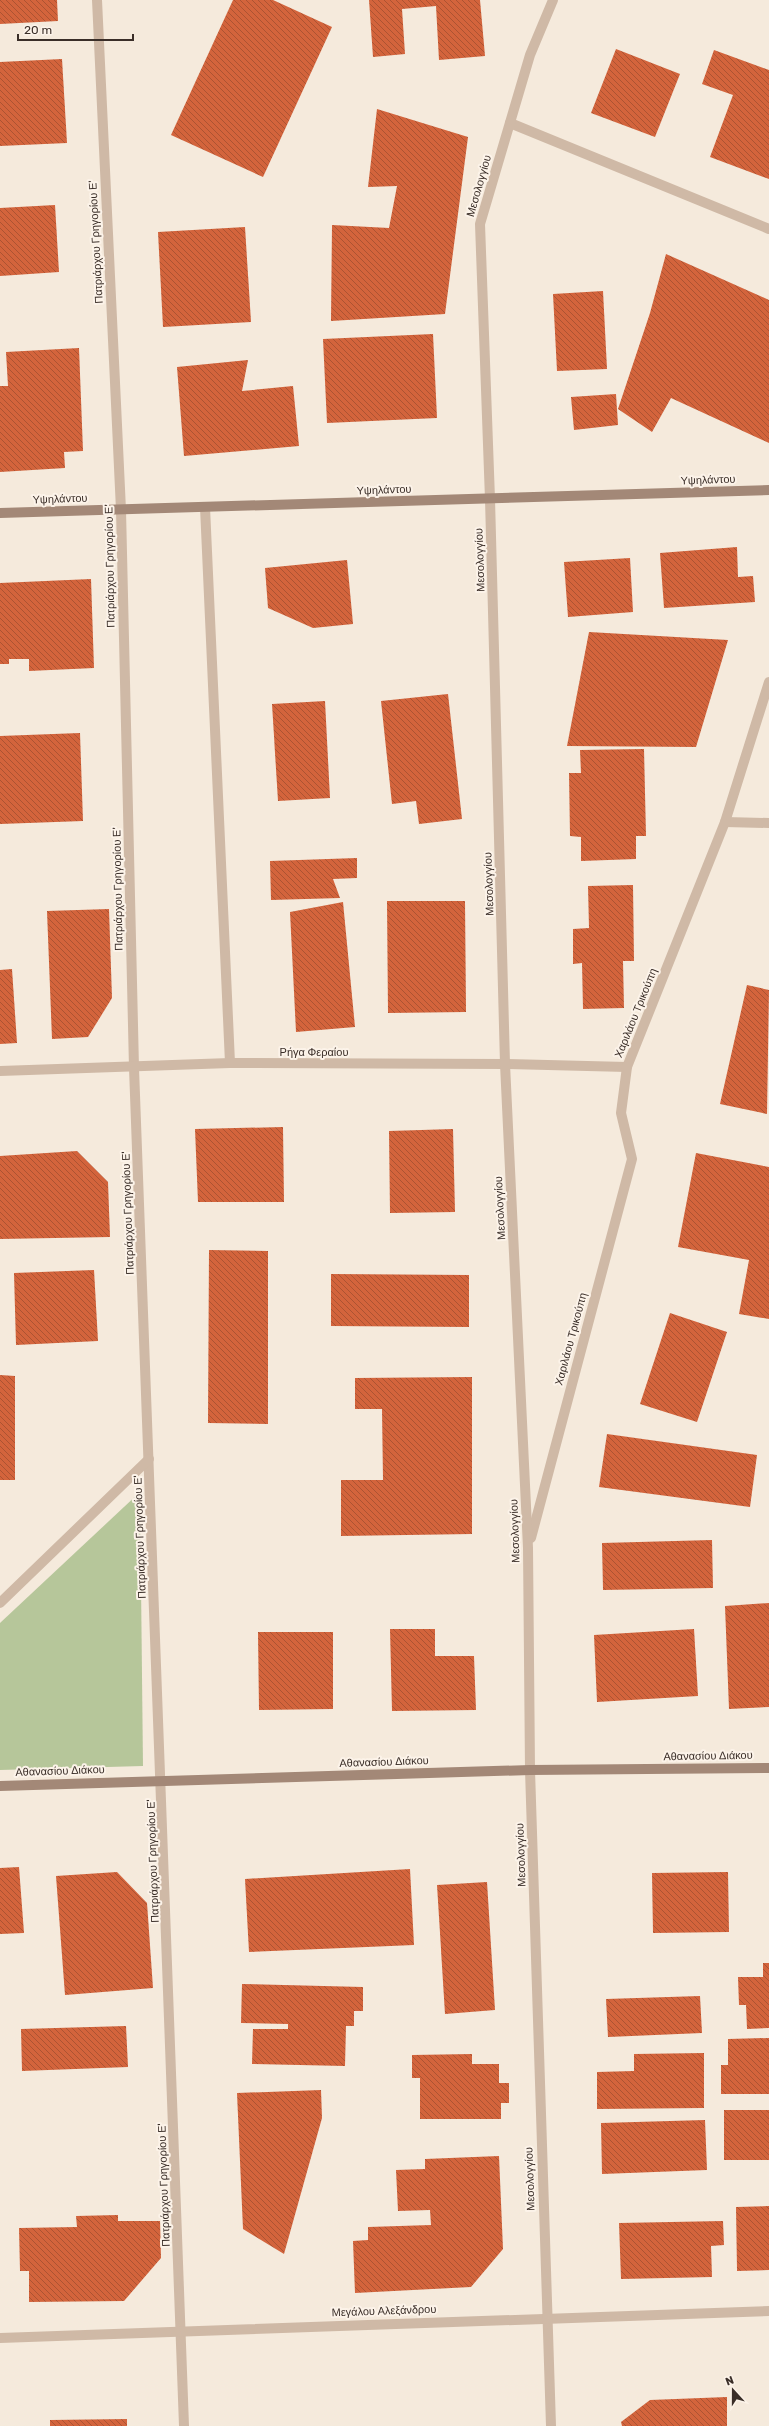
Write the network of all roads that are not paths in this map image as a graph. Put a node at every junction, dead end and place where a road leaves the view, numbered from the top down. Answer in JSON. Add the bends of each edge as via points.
{"nodes":[{"id":1,"x":97,"y":0,"type":"edge"},
{"id":2,"x":553,"y":0,"type":"edge"},
{"id":3,"x":510,"y":123,"type":"junction"},
{"id":4,"x":769,"y":229,"type":"edge"},
{"id":5,"x":769,"y":490,"type":"edge"},
{"id":6,"x":490,"y":498,"type":"junction"},
{"id":7,"x":205,"y":507,"type":"junction"},
{"id":8,"x":121,"y":510,"type":"junction"},
{"id":9,"x":0,"y":513,"type":"edge"},
{"id":10,"x":769,"y":682,"type":"edge"},
{"id":11,"x":725,"y":822,"type":"junction"},
{"id":12,"x":769,"y":823,"type":"edge"},
{"id":13,"x":230,"y":1064,"type":"junction"},
{"id":14,"x":505,"y":1064,"type":"junction"},
{"id":15,"x":627,"y":1067,"type":"junction"},
{"id":16,"x":134,"y":1068,"type":"junction"},
{"id":17,"x":0,"y":1071,"type":"edge"},
{"id":18,"x":149,"y":1459,"type":"junction"},
{"id":19,"x":528,"y":1548,"type":"junction"},
{"id":20,"x":0,"y":1603,"type":"edge"},
{"id":21,"x":769,"y":1768,"type":"edge"},
{"id":22,"x":530,"y":1770,"type":"junction"},
{"id":23,"x":162,"y":1780,"type":"junction"},
{"id":24,"x":0,"y":1786,"type":"edge"},
{"id":25,"x":769,"y":2310,"type":"edge"},
{"id":26,"x":546,"y":2317,"type":"junction"},
{"id":27,"x":181,"y":2331,"type":"junction"},
{"id":28,"x":0,"y":2338,"type":"edge"},
{"id":29,"x":184,"y":2426,"type":"edge"},
{"id":30,"x":551,"y":2426,"type":"edge"}],
"edges":[{"from":1,"to":8,"type":"street","name":"Πατριάρχου Γρηγορίου Ε'"},
{"from":2,"to":3,"type":"street","name":"Μεσολογγίου","via":[[530,55]]},
{"from":3,"to":4,"type":"street"},
{"from":3,"to":6,"type":"street","name":"Μεσολογγίου","via":[[480,224]]},
{"from":5,"to":6,"type":"street","name":"Υψηλάντου"},
{"from":6,"to":7,"type":"street","name":"Υψηλάντου"},
{"from":6,"to":14,"type":"street","name":"Μεσολογγίου"},
{"from":7,"to":8,"type":"street","name":"Υψηλάντου"},
{"from":7,"to":13,"type":"street"},
{"from":8,"to":9,"type":"street","name":"Υψηλάντου"},
{"from":8,"to":16,"type":"street","name":"Πατριάρχου Γρηγορίου Ε'"},
{"from":10,"to":11,"type":"street","name":"Χαριλάου Τρικούπη"},
{"from":11,"to":12,"type":"street"},
{"from":11,"to":15,"type":"street","name":"Χαριλάου Τρικούπη"},
{"from":13,"to":14,"type":"street","name":"Ρήγα Φεραίου"},
{"from":13,"to":16,"type":"street","name":"Ρήγα Φεραίου"},
{"from":14,"to":15,"type":"street","name":"Ρήγα Φεραίου"},
{"from":14,"to":19,"type":"street","name":"Μεσολογγίου"},
{"from":15,"to":19,"type":"street","name":"Χαριλάου Τρικούπη","via":[[621,1113],[632,1159]]},
{"from":16,"to":17,"type":"street","name":"Ρήγα Φεραίου"},
{"from":16,"to":18,"type":"street","name":"Πατριάρχου Γρηγορίου Ε'"},
{"from":18,"to":20,"type":"street"},
{"from":18,"to":23,"type":"street","name":"Πατριάρχου Γρηγορίου Ε'"},
{"from":19,"to":22,"type":"street","name":"Μεσολογγίου"},
{"from":21,"to":22,"type":"street","name":"Αθανασίου Διάκου"},
{"from":22,"to":23,"type":"street","name":"Αθανασίου Διάκου"},
{"from":22,"to":26,"type":"street","name":"Μεσολογγίου"},
{"from":23,"to":24,"type":"street","name":"Αθανασίου Διάκου"},
{"from":23,"to":27,"type":"street","name":"Πατριάρχου Γρηγορίου Ε'"},
{"from":25,"to":26,"type":"street","name":"Μεγάλου Αλεξάνδρου"},
{"from":26,"to":27,"type":"street","name":"Μεγάλου Αλεξάνδρου"},
{"from":26,"to":30,"type":"street","name":"Μεσολογγίου"},
{"from":27,"to":28,"type":"street","name":"Μεγάλου Αλεξάνδρου"},
{"from":27,"to":29,"type":"street","name":"Πατριάρχου Γρηγορίου Ε'"}]}
